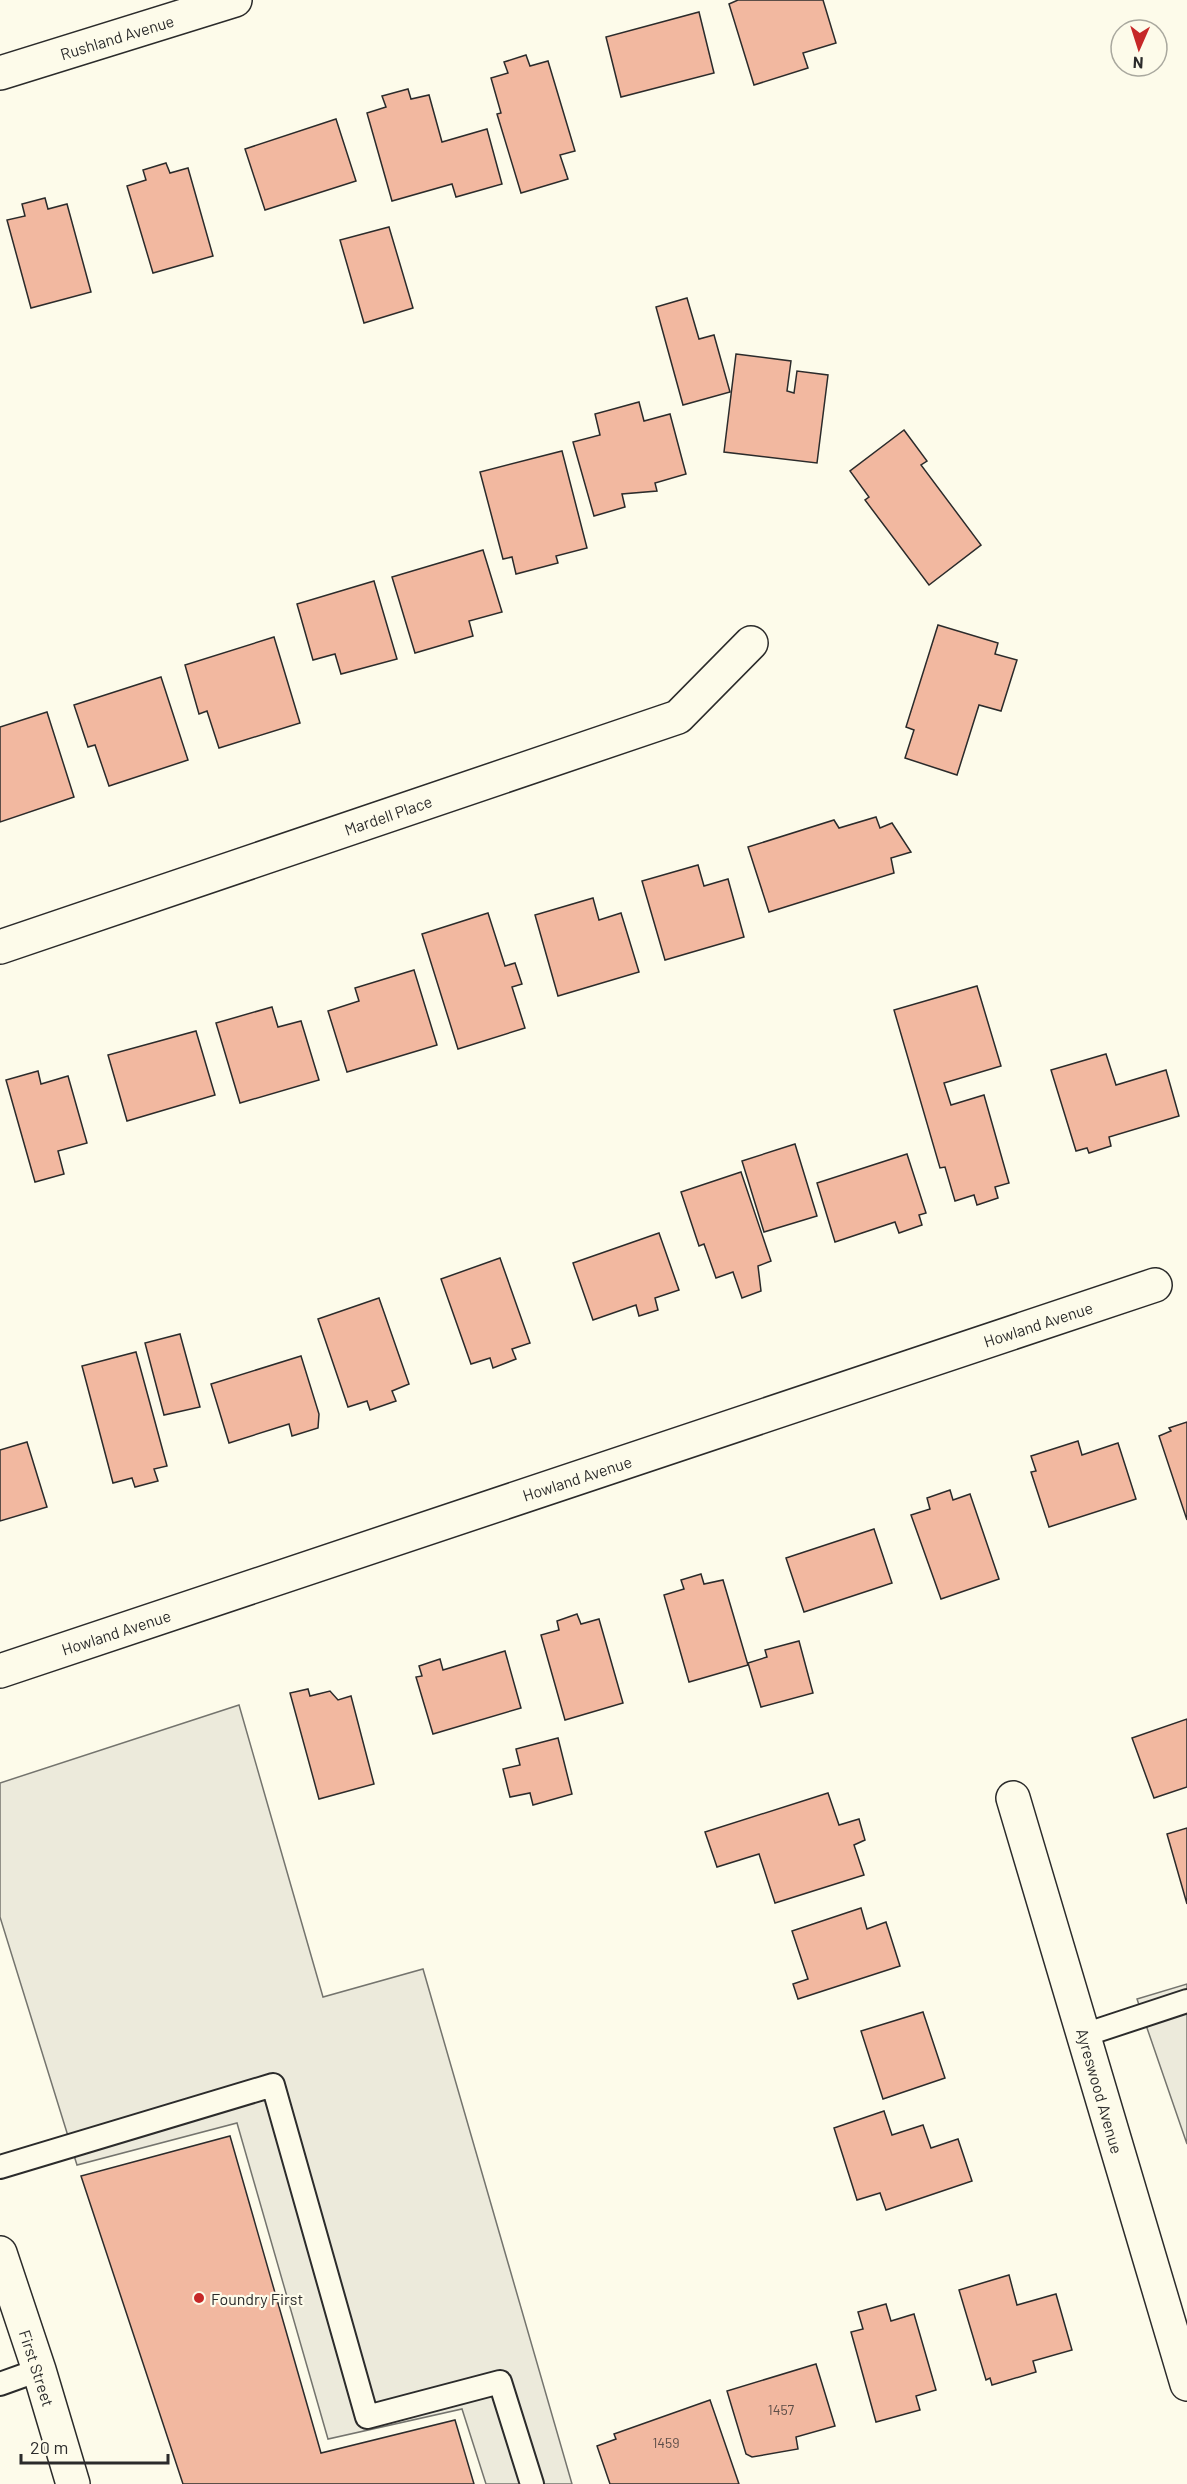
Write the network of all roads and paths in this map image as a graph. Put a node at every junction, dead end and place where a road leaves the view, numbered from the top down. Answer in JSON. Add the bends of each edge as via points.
{"nodes":[{"id":1,"x":235,"y":0,"type":"edge"},
{"id":2,"x":0,"y":73,"type":"edge"},
{"id":3,"x":751,"y":643,"type":"dead end"},
{"id":4,"x":0,"y":946,"type":"edge"},
{"id":5,"x":1155,"y":1285,"type":"dead end"},
{"id":6,"x":0,"y":1671,"type":"edge"},
{"id":7,"x":1013,"y":1798,"type":"dead end"},
{"id":8,"x":1187,"y":2001,"type":"edge"},
{"id":9,"x":1084,"y":2035,"type":"junction"},
{"id":10,"x":0,"y":2167,"type":"edge"},
{"id":11,"x":2,"y":2268,"type":"edge"},
{"id":12,"x":39,"y":2370,"type":"junction"},
{"id":13,"x":0,"y":2384,"type":"edge"},
{"id":14,"x":1187,"y":2384,"type":"edge"},
{"id":15,"x":73,"y":2484,"type":"edge"},
{"id":16,"x":532,"y":2484,"type":"edge"}],
"edges":[{"from":1,"to":2,"type":"street","name":"Rushland Avenue"},
{"from":3,"to":4,"type":"street","name":"Mardell Place","via":[[678,717]]},
{"from":5,"to":6,"type":"street","name":"Howland Avenue"},
{"from":7,"to":9,"type":"street","name":"Ayreswood Avenue"},
{"from":8,"to":9,"type":"lane"},
{"from":9,"to":14,"type":"street","name":"Ayreswood Avenue"},
{"from":10,"to":16,"type":"lane","via":[[273,2085],[368,2417],[500,2382]]},
{"from":11,"to":12,"type":"street","name":"First Street"},
{"from":12,"to":13,"type":"lane"},
{"from":12,"to":15,"type":"street","name":"First Street"}]}
